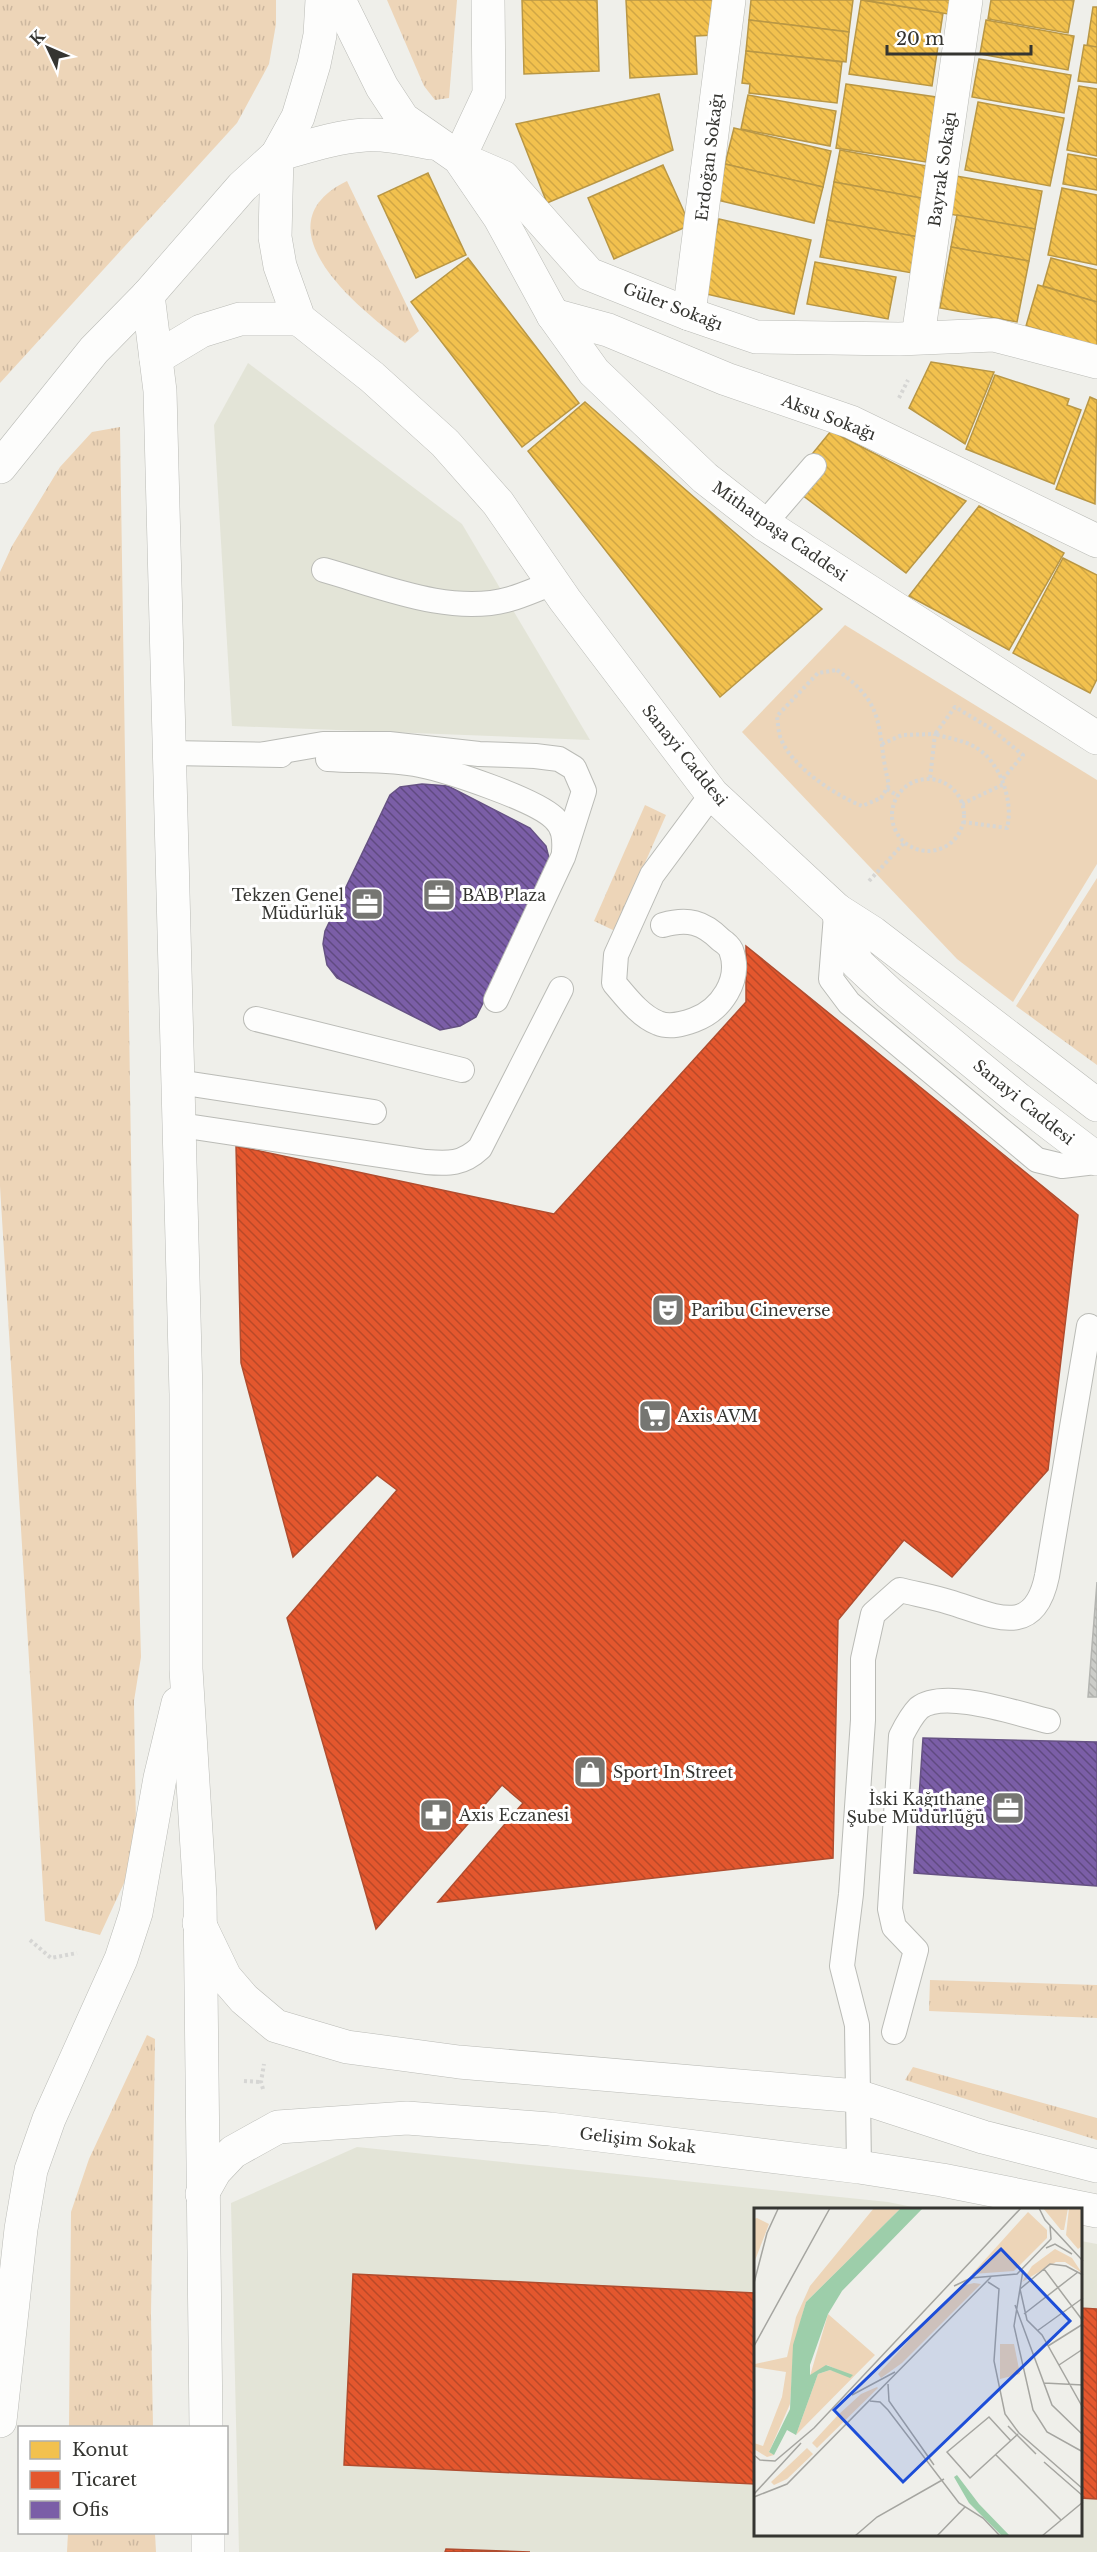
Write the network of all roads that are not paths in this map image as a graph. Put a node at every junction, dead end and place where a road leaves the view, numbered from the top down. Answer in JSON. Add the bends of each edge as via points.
{"nodes":[{"id":1,"x":322,"y":0,"type":"edge"},
{"id":2,"x":339,"y":0,"type":"edge"},
{"id":3,"x":488,"y":0,"type":"edge"},
{"id":4,"x":729,"y":0,"type":"edge"},
{"id":5,"x":966,"y":0,"type":"edge"},
{"id":6,"x":448,"y":152,"type":"junction"},
{"id":7,"x":277,"y":155,"type":"junction"},
{"id":8,"x":148,"y":295,"type":"junction"},
{"id":9,"x":689,"y":314,"type":"junction"},
{"id":10,"x":553,"y":315,"type":"junction"},
{"id":11,"x":299,"y":319,"type":"junction"},
{"id":12,"x":909,"y":338,"type":"junction"},
{"id":13,"x":156,"y":358,"type":"junction"},
{"id":14,"x":1097,"y":362,"type":"edge"},
{"id":15,"x":814,"y":466,"type":"dead end"},
{"id":16,"x":0,"y":467,"type":"edge"},
{"id":17,"x":764,"y":524,"type":"junction"},
{"id":18,"x":1097,"y":542,"type":"edge"},
{"id":19,"x":324,"y":570,"type":"dead end"},
{"id":20,"x":553,"y":583,"type":"junction"},
{"id":21,"x":1097,"y":738,"type":"edge"},
{"id":22,"x":170,"y":753,"type":"junction"},
{"id":23,"x":265,"y":754,"type":"junction"},
{"id":24,"x":574,"y":768,"type":"junction"},
{"id":25,"x":712,"y":794,"type":"junction"},
{"id":26,"x":538,"y":808,"type":"junction"},
{"id":27,"x":563,"y":856,"type":"junction"},
{"id":28,"x":837,"y":910,"type":"junction"},
{"id":29,"x":663,"y":925,"type":"dead end"},
{"id":30,"x":561,"y":989,"type":"dead end"},
{"id":31,"x":496,"y":1000,"type":"dead end"},
{"id":32,"x":256,"y":1019,"type":"dead end"},
{"id":33,"x":462,"y":1070,"type":"dead end"},
{"id":34,"x":178,"y":1082,"type":"junction"},
{"id":35,"x":1097,"y":1105,"type":"edge"},
{"id":36,"x":374,"y":1112,"type":"dead end"},
{"id":37,"x":180,"y":1125,"type":"junction"},
{"id":38,"x":1097,"y":1160,"type":"edge"},
{"id":39,"x":1089,"y":1326,"type":"dead end"},
{"id":40,"x":186,"y":1669,"type":"junction"},
{"id":41,"x":1048,"y":1721,"type":"dead end"},
{"id":42,"x":199,"y":1923,"type":"junction"},
{"id":43,"x":894,"y":2032,"type":"dead end"},
{"id":44,"x":857,"y":2096,"type":"junction"},
{"id":45,"x":1097,"y":2166,"type":"edge"},
{"id":46,"x":859,"y":2167,"type":"junction"},
{"id":47,"x":202,"y":2194,"type":"junction"},
{"id":48,"x":1097,"y":2211,"type":"edge"},
{"id":49,"x":0,"y":2421,"type":"edge"},
{"id":50,"x":206,"y":2426,"type":"edge"},
{"id":51,"x":208,"y":2534,"type":"edge"},
{"id":52,"x":208,"y":2552,"type":"edge"}],
"edges":[{"from":1,"to":7,"type":"main road","via":[[314,64],[298,117]]},
{"from":2,"to":6,"type":"main road","name":"Mithatpaşa Caddesi","via":[[382,87],[403,118]]},
{"from":3,"to":6,"type":"main road","via":[[489,94]]},
{"from":4,"to":9,"type":"main road","name":"Erdoğan Sokağı"},
{"from":5,"to":12,"type":"main road","name":"Bayrak Sokağı"},
{"from":6,"to":7,"type":"main road","via":[[394,136],[365,135],[329,140]]},
{"from":6,"to":9,"type":"main road","name":"Güler Sokağı","via":[[503,177],[589,274]]},
{"from":6,"to":10,"type":"main road","name":"Mithatpaşa Caddesi","via":[[500,218]]},
{"from":7,"to":8,"type":"main road","via":[[242,187]]},
{"from":7,"to":11,"type":"main road","via":[[275,237],[280,266]]},
{"from":8,"to":13,"type":"main road"},
{"from":8,"to":16,"type":"main road","via":[[94,350]]},
{"from":9,"to":12,"type":"main road","name":"Güler Sokağı","via":[[756,337]]},
{"from":10,"to":17,"type":"main road","name":"Mithatpaşa Caddesi","via":[[594,372],[705,478]]},
{"from":10,"to":18,"type":"main road","name":"Aksu Sokağı","via":[[608,330],[726,379],[851,422]]},
{"from":11,"to":13,"type":"main road","via":[[240,319],[201,331]]},
{"from":11,"to":20,"type":"main road","name":"Sanayi Caddesi","via":[[372,377],[445,443],[498,503]]},
{"from":12,"to":14,"type":"main road","name":"Güler Sokağı","via":[[994,335]]},
{"from":13,"to":22,"type":"main road"},
{"from":15,"to":17,"type":"lane"},
{"from":17,"to":21,"type":"main road","name":"Mithatpaşa Caddesi"},
{"from":19,"to":20,"type":"lane","via":[[446,603],[508,600]]},
{"from":20,"to":25,"type":"main road","name":"Sanayi Caddesi"},
{"from":22,"to":23,"type":"lane"},
{"from":22,"to":34,"type":"main road"},
{"from":23,"to":24,"type":"lane","via":[[323,744],[389,744],[559,759]]},
{"from":23,"to":26,"type":"lane","via":[[419,765],[461,776]]},
{"from":24,"to":26,"type":"lane","via":[[571,797],[559,807]]},
{"from":24,"to":27,"type":"lane","via":[[584,791]]},
{"from":25,"to":28,"type":"main road","name":"Sanayi Caddesi"},
{"from":25,"to":29,"type":"lane","via":[[652,875],[616,955],[614,983],[633,1005],[658,1023],[679,1025],[710,1014],[727,995],[733,971],[731,948],[708,926],[680,920]]},
{"from":26,"to":27,"type":"lane","via":[[555,819],[565,838]]},
{"from":27,"to":31,"type":"lane"},
{"from":28,"to":35,"type":"main road","name":"Sanayi Caddesi","via":[[873,933]]},
{"from":28,"to":38,"type":"main road","name":"Sanayi Caddesi","via":[[857,963]]},
{"from":30,"to":37,"type":"lane","via":[[480,1148],[467,1160],[426,1162]]},
{"from":32,"to":33,"type":"lane"},
{"from":34,"to":36,"type":"lane"},
{"from":34,"to":37,"type":"main road"},
{"from":37,"to":40,"type":"main road","via":[[186,1394]]},
{"from":39,"to":44,"type":"lane","via":[[1047,1576],[1043,1595],[1033,1610],[1017,1617],[996,1618],[900,1590],[873,1614],[863,1659],[851,1894],[842,1966],[857,2025]]},
{"from":40,"to":42,"type":"main road"},
{"from":40,"to":49,"type":"main road","via":[[160,1778],[136,1913],[121,1959],[49,2119],[31,2170]]},
{"from":41,"to":43,"type":"lane","via":[[937,1700],[920,1708],[901,1736],[890,1909],[894,1927],[916,1950]]},
{"from":42,"to":44,"type":"main road","via":[[225,1977],[252,2006],[276,2026],[347,2047],[459,2061]]},
{"from":42,"to":47,"type":"main road"},
{"from":44,"to":45,"type":"main road","via":[[983,2137]]},
{"from":44,"to":46,"type":"lane"},
{"from":46,"to":47,"type":"main road","name":"Gelişim Sokak","via":[[550,2129],[407,2118],[278,2127],[233,2152],[215,2171]]},
{"from":46,"to":48,"type":"main road","name":"Gelişim Sokak"},
{"from":47,"to":50,"type":"main road"},
{"from":51,"to":52,"type":"main road"}]}
